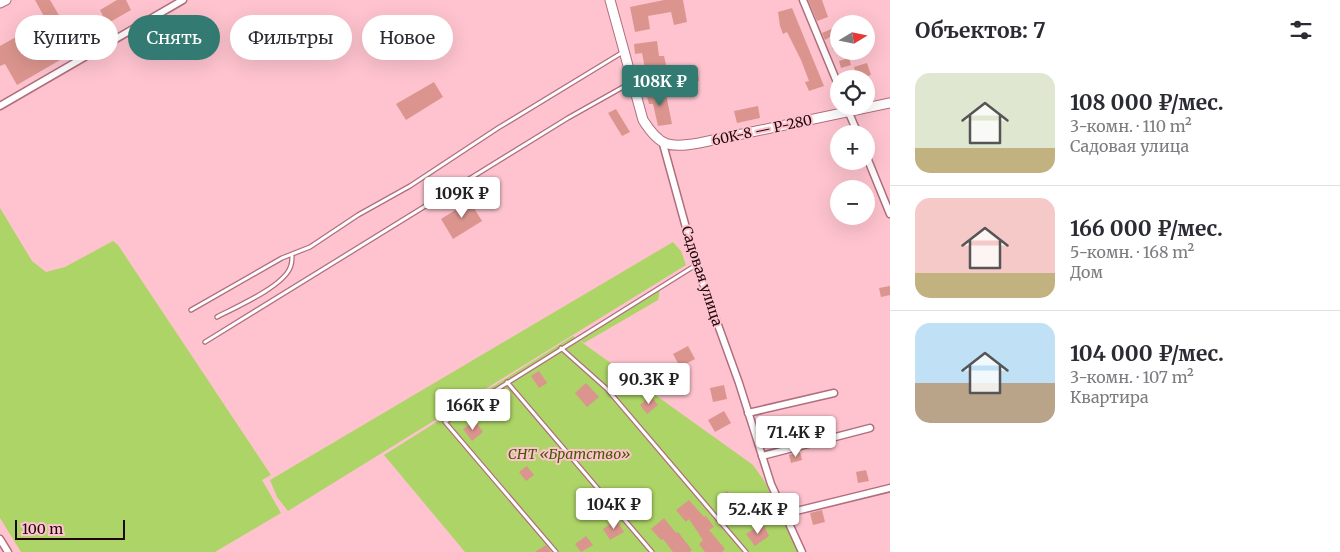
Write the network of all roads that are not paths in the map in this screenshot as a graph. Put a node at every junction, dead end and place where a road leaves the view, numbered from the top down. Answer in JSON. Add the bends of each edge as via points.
{"nodes":[{"id":1,"x":6,"y":0,"type":"edge"},
{"id":2,"x":183,"y":0,"type":"edge"},
{"id":3,"x":610,"y":0,"type":"edge"},
{"id":4,"x":803,"y":0,"type":"edge"},
{"id":5,"x":0,"y":3,"type":"edge"},
{"id":6,"x":623,"y":52,"type":"junction"},
{"id":7,"x":832,"y":70,"type":"edge"},
{"id":8,"x":632,"y":82,"type":"junction"},
{"id":9,"x":890,"y":103,"type":"edge"},
{"id":10,"x":875,"y":105,"type":"edge"},
{"id":11,"x":0,"y":106,"type":"edge"},
{"id":12,"x":830,"y":112,"type":"edge"},
{"id":13,"x":663,"y":144,"type":"junction"},
{"id":14,"x":872,"y":170,"type":"edge"},
{"id":15,"x":890,"y":214,"type":"edge"},
{"id":16,"x":292,"y":256,"type":"junction"},
{"id":17,"x":696,"y":264,"type":"junction"},
{"id":18,"x":191,"y":310,"type":"dead end"},
{"id":19,"x":217,"y":317,"type":"dead end"},
{"id":20,"x":205,"y":342,"type":"dead end"},
{"id":21,"x":562,"y":348,"type":"junction"},
{"id":22,"x":507,"y":382,"type":"junction"},
{"id":23,"x":834,"y":393,"type":"dead end"},
{"id":24,"x":748,"y":413,"type":"junction"},
{"id":25,"x":870,"y":428,"type":"dead end"},
{"id":26,"x":762,"y":456,"type":"junction"},
{"id":27,"x":890,"y":488,"type":"edge"},
{"id":28,"x":784,"y":514,"type":"junction"},
{"id":29,"x":1,"y":542,"type":"edge"},
{"id":30,"x":8,"y":552,"type":"edge"},
{"id":31,"x":556,"y":552,"type":"edge"},
{"id":32,"x":652,"y":552,"type":"edge"},
{"id":33,"x":746,"y":552,"type":"edge"},
{"id":34,"x":802,"y":552,"type":"edge"}],
"edges":[{"from":1,"to":5,"type":"street"},
{"from":2,"to":11,"type":"street"},
{"from":3,"to":6,"type":"street","name":"Садовая улица"},
{"from":4,"to":7,"type":"street"},
{"from":6,"to":8,"type":"street","name":"Садовая улица"},
{"from":6,"to":16,"type":"lane"},
{"from":8,"to":13,"type":"street","name":"Садовая улица","via":[[643,120],[653,136]]},
{"from":8,"to":20,"type":"lane","via":[[568,118]]},
{"from":9,"to":10,"type":"street","name":"60К-8 — Р-280"},
{"from":12,"to":13,"type":"street","name":"60К-8 — Р-280","via":[[699,143]]},
{"from":13,"to":17,"type":"street","name":"Садовая улица"},
{"from":14,"to":15,"type":"street"},
{"from":16,"to":18,"type":"lane","via":[[282,258]]},
{"from":16,"to":19,"type":"lane","via":[[290,268],[282,278]]},
{"from":17,"to":21,"type":"lane"},
{"from":17,"to":24,"type":"street","name":"Садовая улица"},
{"from":21,"to":22,"type":"lane"},
{"from":21,"to":33,"type":"lane","via":[[613,396]]},
{"from":22,"to":31,"type":"lane","via":[[445,422]]},
{"from":22,"to":32,"type":"lane"},
{"from":23,"to":24,"type":"street"},
{"from":24,"to":26,"type":"street","name":"Садовая улица"},
{"from":25,"to":26,"type":"street"},
{"from":26,"to":28,"type":"street","name":"Садовая улица"},
{"from":27,"to":28,"type":"street"},
{"from":28,"to":34,"type":"street","name":"Садовая улица"},
{"from":29,"to":30,"type":"street"}]}
